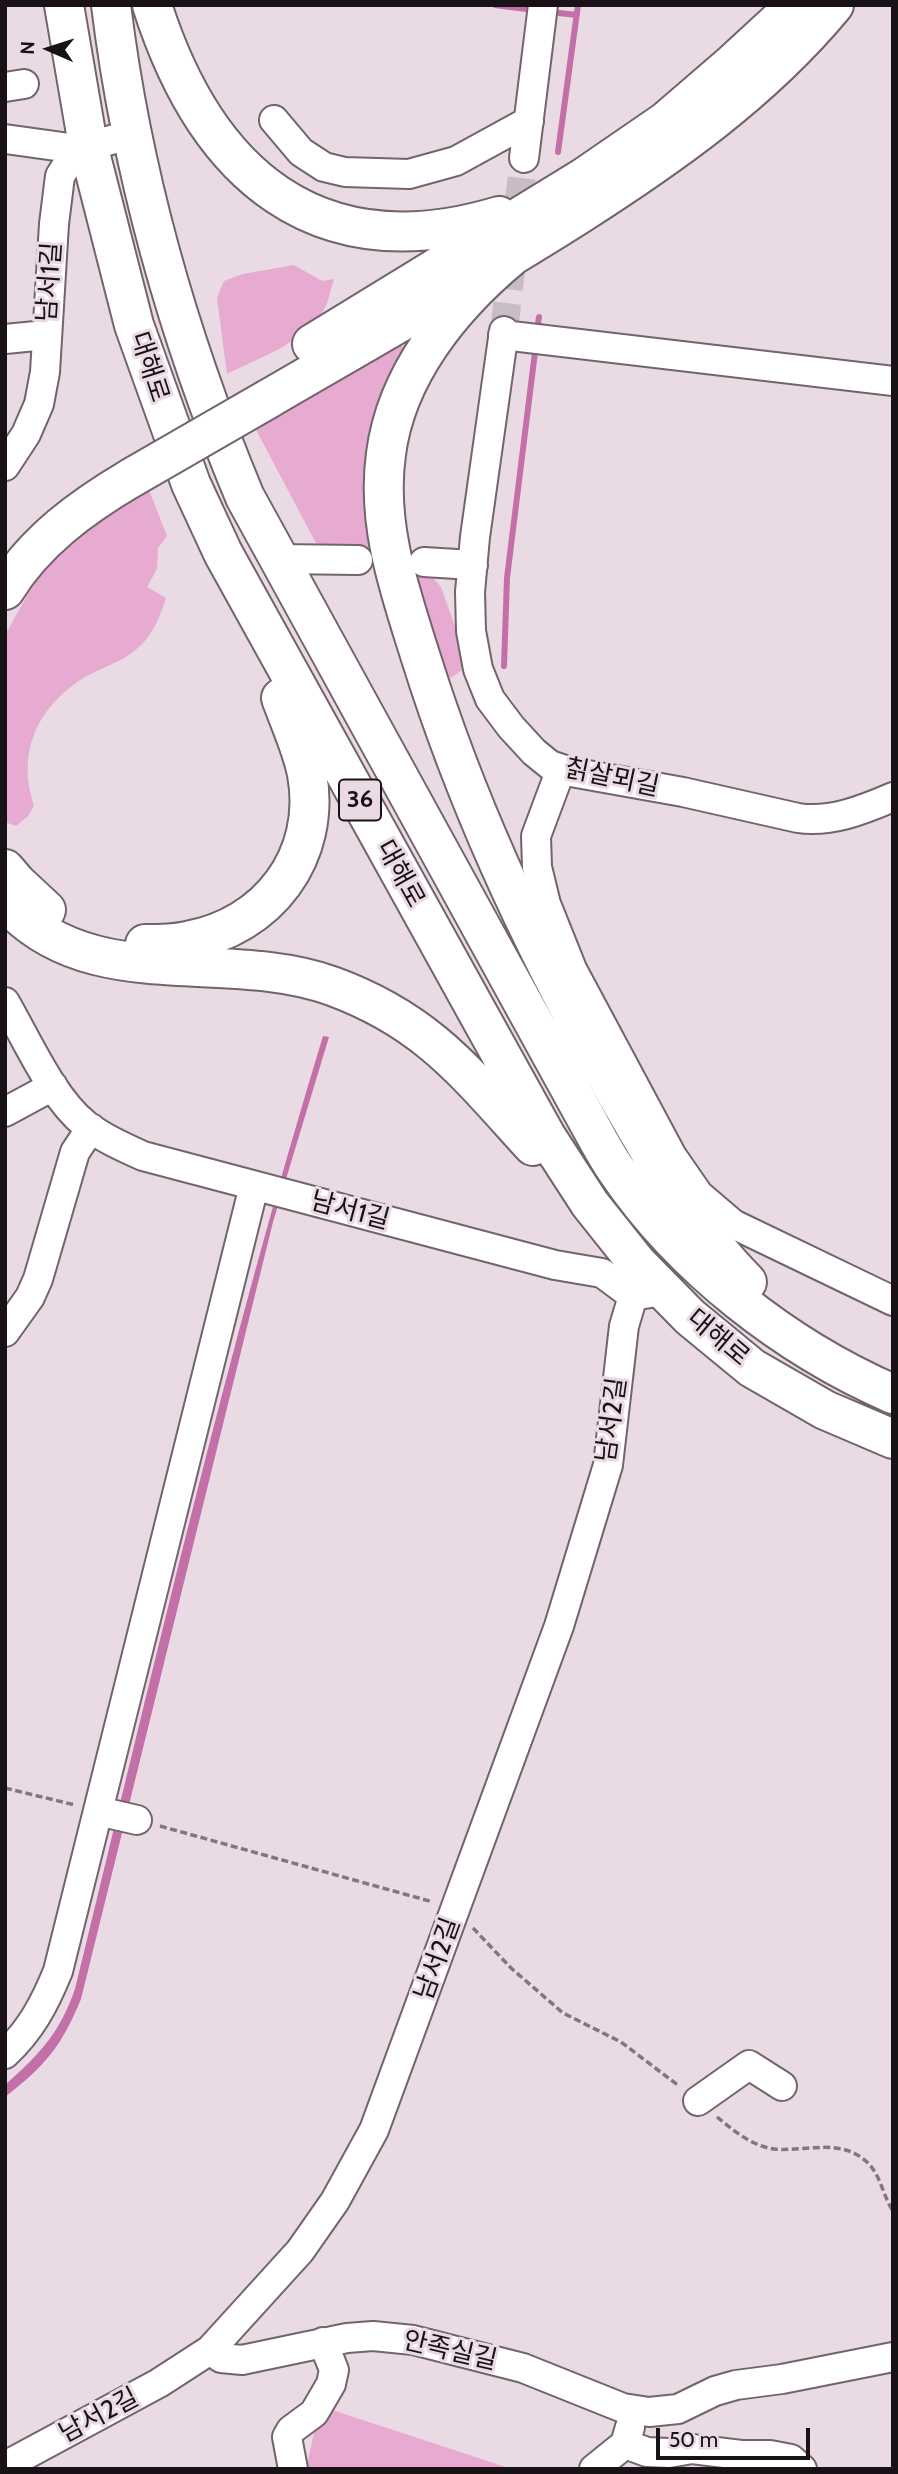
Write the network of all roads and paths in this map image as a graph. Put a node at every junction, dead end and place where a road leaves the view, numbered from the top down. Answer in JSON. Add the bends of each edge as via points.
{"nodes":[{"id":1,"x":64,"y":5,"type":"edge"},
{"id":2,"x":111,"y":5,"type":"edge"},
{"id":3,"x":152,"y":5,"type":"edge"},
{"id":4,"x":543,"y":5,"type":"edge"},
{"id":5,"x":796,"y":5,"type":"edge"},
{"id":6,"x":834,"y":5,"type":"edge"},
{"id":7,"x":274,"y":120,"type":"dead end"},
{"id":8,"x":529,"y":121,"type":"junction"},
{"id":9,"x":130,"y":135,"type":"junction"},
{"id":10,"x":5,"y":139,"type":"edge"},
{"id":11,"x":83,"y":147,"type":"junction"},
{"id":12,"x":524,"y":158,"type":"tunnel mouth"},
{"id":13,"x":535,"y":205,"type":"junction"},
{"id":14,"x":511,"y":257,"type":"junction"},
{"id":15,"x":46,"y":335,"type":"junction"},
{"id":16,"x":5,"y":339,"type":"edge"},
{"id":17,"x":893,"y":381,"type":"edge"},
{"id":18,"x":262,"y":389,"type":"junction"},
{"id":19,"x":5,"y":466,"type":"edge"},
{"id":20,"x":127,"y":470,"type":"junction"},
{"id":21,"x":223,"y":553,"type":"junction"},
{"id":22,"x":5,"y":558,"type":"edge"},
{"id":23,"x":279,"y":559,"type":"junction"},
{"id":24,"x":358,"y":560,"type":"dead end"},
{"id":25,"x":424,"y":562,"type":"dead end"},
{"id":26,"x":473,"y":565,"type":"junction"},
{"id":27,"x":5,"y":590,"type":"edge"},
{"id":28,"x":561,"y":769,"type":"junction"},
{"id":29,"x":893,"y":797,"type":"edge"},
{"id":30,"x":5,"y":869,"type":"edge"},
{"id":31,"x":5,"y":901,"type":"edge"},
{"id":32,"x":5,"y":1002,"type":"edge"},
{"id":33,"x":53,"y":1086,"type":"junction"},
{"id":34,"x":9,"y":1103,"type":"edge"},
{"id":35,"x":91,"y":1128,"type":"junction"},
{"id":36,"x":259,"y":1187,"type":"junction"},
{"id":37,"x":608,"y":1227,"type":"junction"},
{"id":38,"x":649,"y":1294,"type":"junction"},
{"id":39,"x":893,"y":1301,"type":"edge"},
{"id":40,"x":5,"y":1332,"type":"edge"},
{"id":41,"x":829,"y":1361,"type":"junction"},
{"id":42,"x":893,"y":1394,"type":"edge"},
{"id":43,"x":893,"y":1439,"type":"edge"},
{"id":44,"x":5,"y":1788,"type":"edge"},
{"id":45,"x":116,"y":1815,"type":"junction"},
{"id":46,"x":456,"y":1910,"type":"junction"},
{"id":47,"x":5,"y":2054,"type":"edge"},
{"id":48,"x":782,"y":2086,"type":"dead end"},
{"id":49,"x":698,"y":2101,"type":"junction"},
{"id":50,"x":893,"y":2211,"type":"edge"},
{"id":51,"x":323,"y":2342,"type":"junction"},
{"id":52,"x":210,"y":2350,"type":"junction"},
{"id":53,"x":893,"y":2357,"type":"edge"},
{"id":54,"x":685,"y":2405,"type":"junction"},
{"id":55,"x":631,"y":2410,"type":"junction"},
{"id":56,"x":625,"y":2444,"type":"junction"},
{"id":57,"x":46,"y":2458,"type":"edge"},
{"id":58,"x":709,"y":2459,"type":"edge"},
{"id":59,"x":5,"y":2466,"type":"edge"},
{"id":60,"x":293,"y":2469,"type":"edge"},
{"id":61,"x":594,"y":2469,"type":"edge"},
{"id":62,"x":802,"y":2469,"type":"edge"}],
"edges":[{"from":1,"to":11,"type":"highway","name":"대해로","number":"36"},
{"from":2,"to":9,"type":"highway","name":"대해로","number":"36"},
{"from":3,"to":13,"type":"highway","via":[[170,56],[207,126],[241,166],[291,205],[353,226],[401,232],[459,227]]},
{"from":4,"to":8,"type":"street"},
{"from":5,"to":13,"type":"highway","via":[[666,121]]},
{"from":6,"to":14,"type":"highway","via":[[761,80],[710,124],[653,167]]},
{"from":7,"to":8,"type":"street","via":[[302,152],[324,167],[409,174],[456,161]]},
{"from":8,"to":12,"type":"street"},
{"from":9,"to":11,"type":"street"},
{"from":9,"to":23,"type":"highway","name":"대해로","number":"36","via":[[198,379],[245,497]]},
{"from":10,"to":11,"type":"street"},
{"from":11,"to":15,"type":"street","name":"남서1길","via":[[60,176]]},
{"from":11,"to":21,"type":"highway","name":"대해로","number":"36","via":[[134,325],[191,484]]},
{"from":13,"to":18,"type":"highway"},
{"from":14,"to":18,"type":"highway"},
{"from":14,"to":41,"type":"highway","via":[[476,288],[429,345],[401,399],[391,425],[384,476],[388,548],[441,719],[496,861],[621,1103],[680,1201],[731,1266]]},
{"from":15,"to":16,"type":"street"},
{"from":15,"to":19,"type":"street","name":"남서1길","via":[[39,404]]},
{"from":17,"to":26,"type":"street","name":"칡살뫼길","via":[[521,336]]},
{"from":18,"to":20,"type":"highway","bridge":true},
{"from":20,"to":22,"type":"highway","via":[[61,502]]},
{"from":20,"to":27,"type":"highway","via":[[52,534]]},
{"from":21,"to":30,"type":"highway","via":[[301,749],[307,776],[304,845],[285,882],[232,927],[188,941],[142,944],[94,934],[55,918]]},
{"from":21,"to":37,"type":"highway","name":"대해로","number":"36","via":[[500,1056],[546,1136]]},
{"from":23,"to":24,"type":"street"},
{"from":23,"to":41,"type":"highway","name":"대해로","number":"36","via":[[617,1171],[704,1272],[775,1327]]},
{"from":25,"to":26,"type":"street"},
{"from":26,"to":28,"type":"street","name":"칡살뫼길","via":[[471,632],[490,699],[534,752]]},
{"from":28,"to":29,"type":"street","name":"칡살뫼길","via":[[814,821]]},
{"from":28,"to":39,"type":"street","via":[[536,836],[537,867],[546,904],[572,969],[673,1156],[699,1195],[733,1224]]},
{"from":31,"to":37,"type":"highway","via":[[47,934],[86,953],[131,962],[282,973],[330,985],[383,1008],[455,1060]]},
{"from":32,"to":33,"type":"street","name":"남서1길"},
{"from":33,"to":34,"type":"street"},
{"from":33,"to":35,"type":"street","name":"남서1길","via":[[69,1109]]},
{"from":35,"to":36,"type":"street","name":"남서1길","via":[[143,1157]]},
{"from":35,"to":40,"type":"street","via":[[75,1152],[38,1279]]},
{"from":36,"to":38,"type":"street","name":"남서1길","via":[[555,1265],[602,1273]]},
{"from":36,"to":45,"type":"street","via":[[155,1578]]},
{"from":37,"to":38,"type":"highway","name":"대해로","number":"36","via":[[637,1263]]},
{"from":38,"to":43,"type":"highway","name":"대해로","number":"36","via":[[690,1317],[752,1368],[825,1410]]},
{"from":38,"to":46,"type":"street","name":"남서2길","via":[[624,1326],[608,1465],[559,1626]]},
{"from":41,"to":42,"type":"highway","name":"대해로","number":"36"},
{"from":44,"to":45,"type":"path"},
{"from":45,"to":46,"type":"path"},
{"from":45,"to":47,"type":"street","via":[[50,1990],[32,2025]]},
{"from":46,"to":49,"type":"path","via":[[554,2006],[621,2042]]},
{"from":46,"to":52,"type":"street","name":"남서2길","via":[[374,2130],[335,2202],[300,2251]]},
{"from":48,"to":49,"type":"street","via":[[749,2065]]},
{"from":49,"to":50,"type":"path","via":[[731,2129],[762,2146],[845,2148],[855,2153],[877,2175]]},
{"from":51,"to":52,"type":"street","name":"안족실길","via":[[242,2360],[221,2358]]},
{"from":51,"to":55,"type":"street","name":"안족실길","via":[[373,2336],[413,2340],[523,2368]]},
{"from":51,"to":60,"type":"street","via":[[334,2370],[331,2384],[314,2413],[287,2437]]},
{"from":52,"to":57,"type":"street","name":"남서2길"},
{"from":53,"to":54,"type":"street","name":"안족실길","via":[[736,2385]]},
{"from":54,"to":55,"type":"street","name":"안족실길","via":[[665,2412]]},
{"from":54,"to":58,"type":"street"},
{"from":55,"to":56,"type":"street"},
{"from":56,"to":58,"type":"street","via":[[647,2452]]},
{"from":56,"to":61,"type":"street"},
{"from":57,"to":59,"type":"street","name":"남서2길"},
{"from":58,"to":62,"type":"street","via":[[770,2455],[791,2459]]}]}
